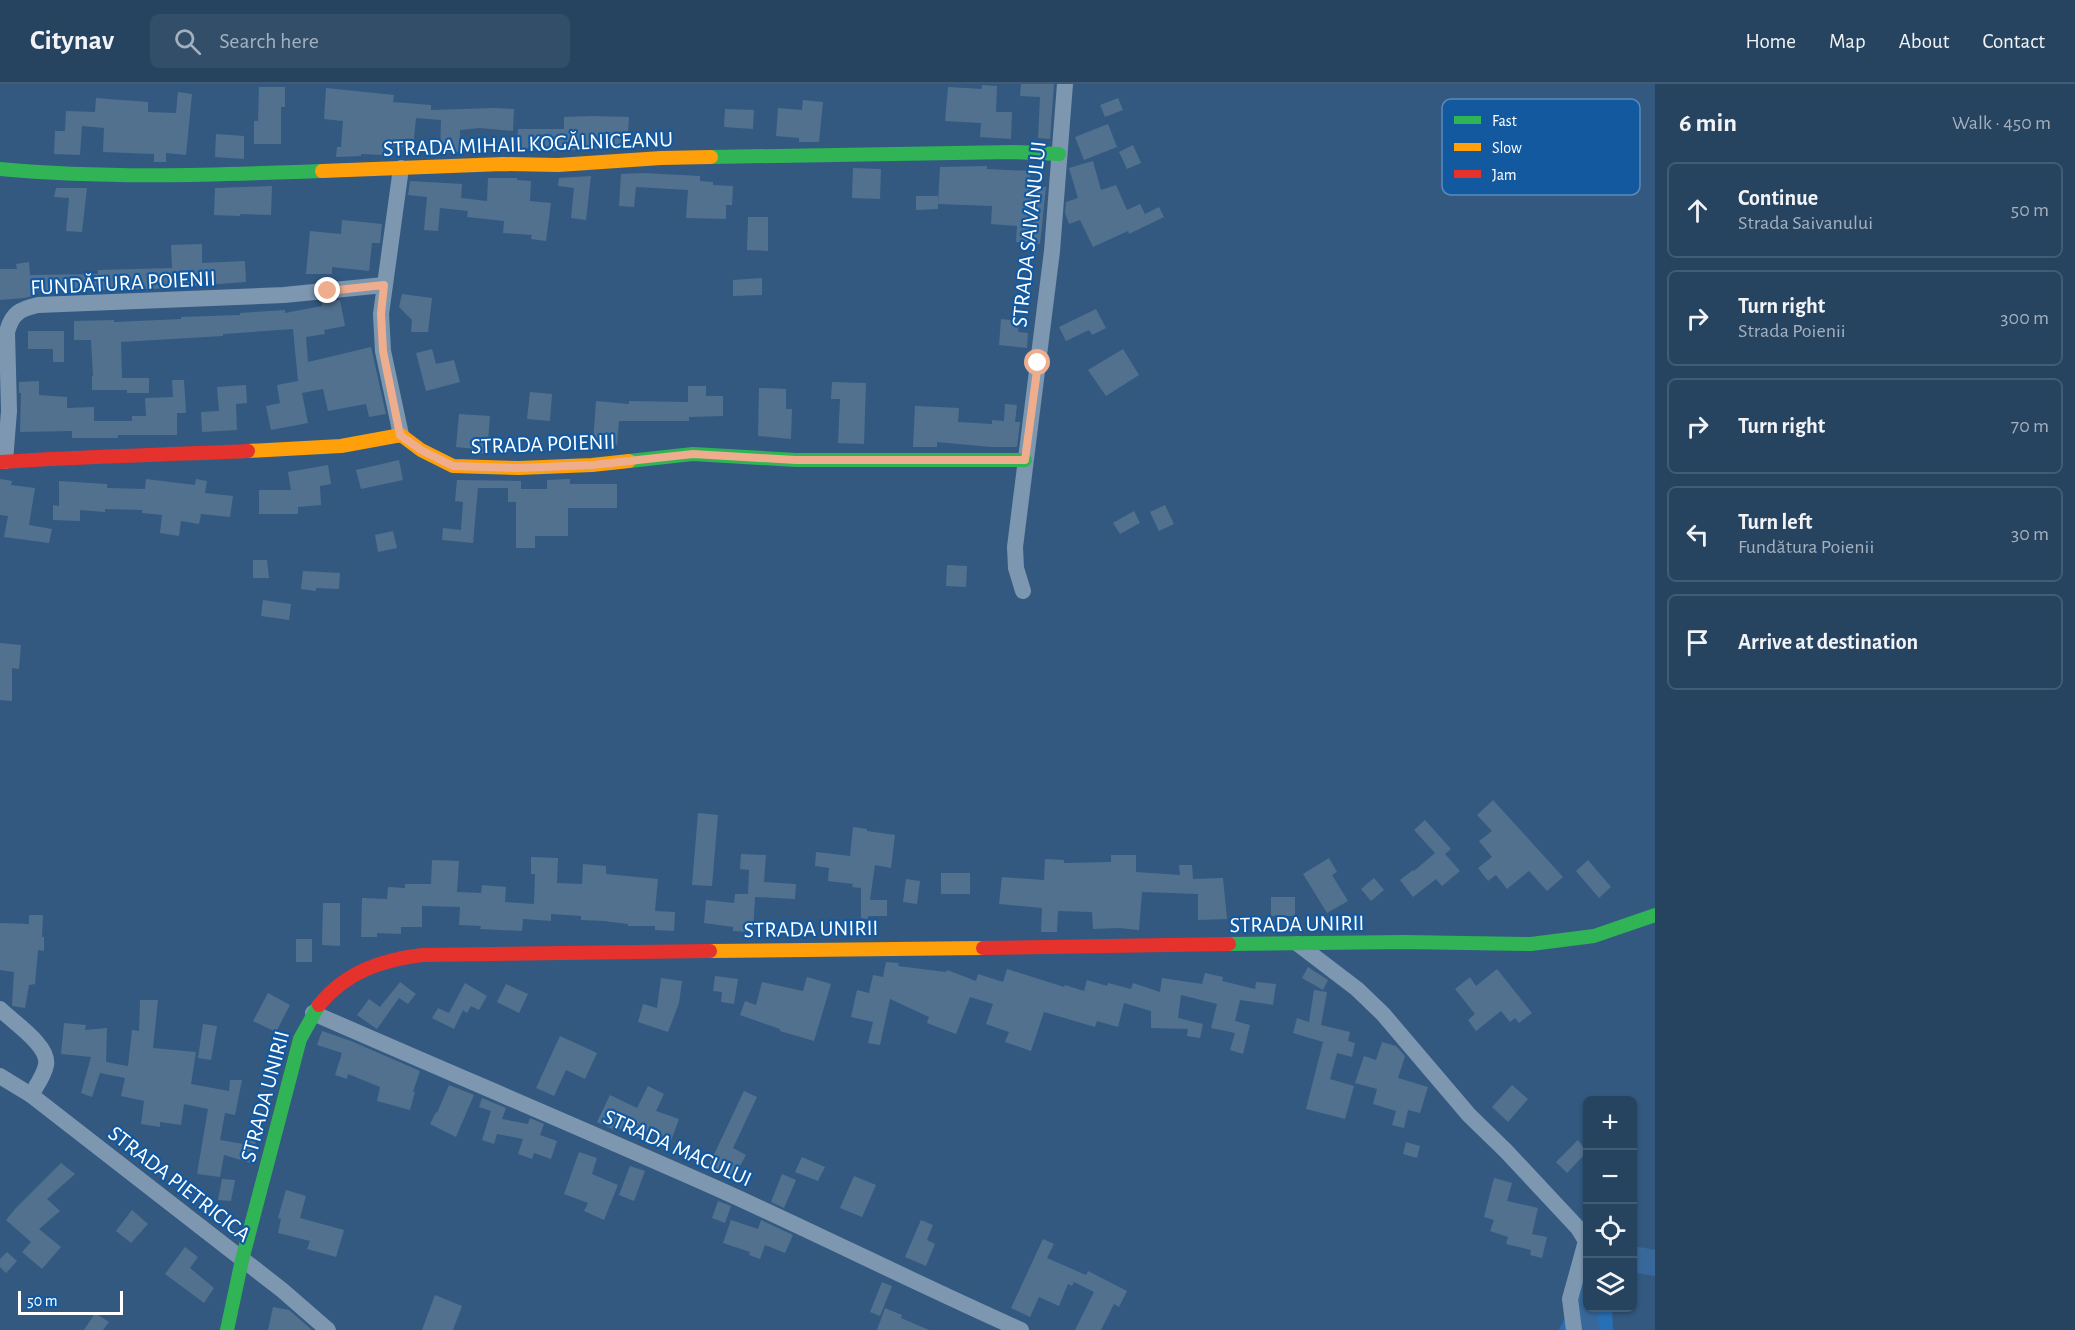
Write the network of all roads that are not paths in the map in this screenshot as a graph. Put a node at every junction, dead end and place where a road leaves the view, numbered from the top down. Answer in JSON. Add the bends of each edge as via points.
{"nodes":[{"id":1,"x":1065,"y":84,"type":"edge"},
{"id":2,"x":1059,"y":154,"type":"junction"},
{"id":3,"x":401,"y":168,"type":"junction"},
{"id":4,"x":0,"y":169,"type":"edge"},
{"id":5,"x":384,"y":285,"type":"junction"},
{"id":6,"x":400,"y":435,"type":"junction"},
{"id":7,"x":1025,"y":460,"type":"junction"},
{"id":8,"x":2,"y":462,"type":"edge"},
{"id":9,"x":1023,"y":591,"type":"dead end"},
{"id":10,"x":1655,"y":915,"type":"edge"},
{"id":11,"x":1298,"y":944,"type":"junction"},
{"id":12,"x":0,"y":1009,"type":"edge"},
{"id":13,"x":313,"y":1013,"type":"junction"},
{"id":14,"x":0,"y":1076,"type":"edge"},
{"id":15,"x":31,"y":1095,"type":"junction"},
{"id":16,"x":243,"y":1260,"type":"junction"},
{"id":17,"x":227,"y":1330,"type":"edge"},
{"id":18,"x":328,"y":1330,"type":"edge"},
{"id":19,"x":1021,"y":1330,"type":"edge"},
{"id":20,"x":1574,"y":1330,"type":"edge"}],
"edges":[{"from":1,"to":2,"type":"street","name":"STRADA SAIVANULUI"},
{"from":2,"to":3,"type":"street","name":"STRADA MIHAIL KOGĂLNICEANU","via":[[661,158],[558,165]]},
{"from":2,"to":7,"type":"street","name":"STRADA SAIVANULUI","via":[[1052,251]]},
{"from":3,"to":4,"type":"street","name":"STRADA MIHAIL KOGĂLNICEANU","via":[[178,176]]},
{"from":3,"to":5,"type":"street"},
{"from":5,"to":6,"type":"street","via":[[383,351]]},
{"from":5,"to":8,"type":"street","name":"FUNDĂTURA POIENII","via":[[284,295],[25,308],[10,321],[7,332],[9,411]]},
{"from":6,"to":7,"type":"street","name":"STRADA POIENII","via":[[453,466],[582,465],[693,454],[796,460]]},
{"from":6,"to":8,"type":"street","via":[[341,446]]},
{"from":7,"to":9,"type":"street","name":"STRADA SAIVANULUI","via":[[1015,547]]},
{"from":10,"to":11,"type":"street","name":"STRADA UNIRII","via":[[1594,936],[1547,943]]},
{"from":11,"to":13,"type":"street","name":"STRADA UNIRII","via":[[411,956],[379,961],[345,979]]},
{"from":11,"to":20,"type":"street","via":[[1383,1014],[1469,1115],[1578,1228],[1586,1241],[1570,1299]]},
{"from":12,"to":15,"type":"street","via":[[45,1055],[47,1063]]},
{"from":13,"to":16,"type":"street","name":"STRADA UNIRII","via":[[293,1061]]},
{"from":13,"to":19,"type":"street","name":"STRADA MACULUI","via":[[727,1193]]},
{"from":14,"to":15,"type":"street","name":"STRADA PIETRICICA"},
{"from":15,"to":16,"type":"street","name":"STRADA PIETRICICA"},
{"from":16,"to":17,"type":"street","name":"STRADA UNIRII"},
{"from":16,"to":18,"type":"street","name":"STRADA PIETRICICA"}]}
